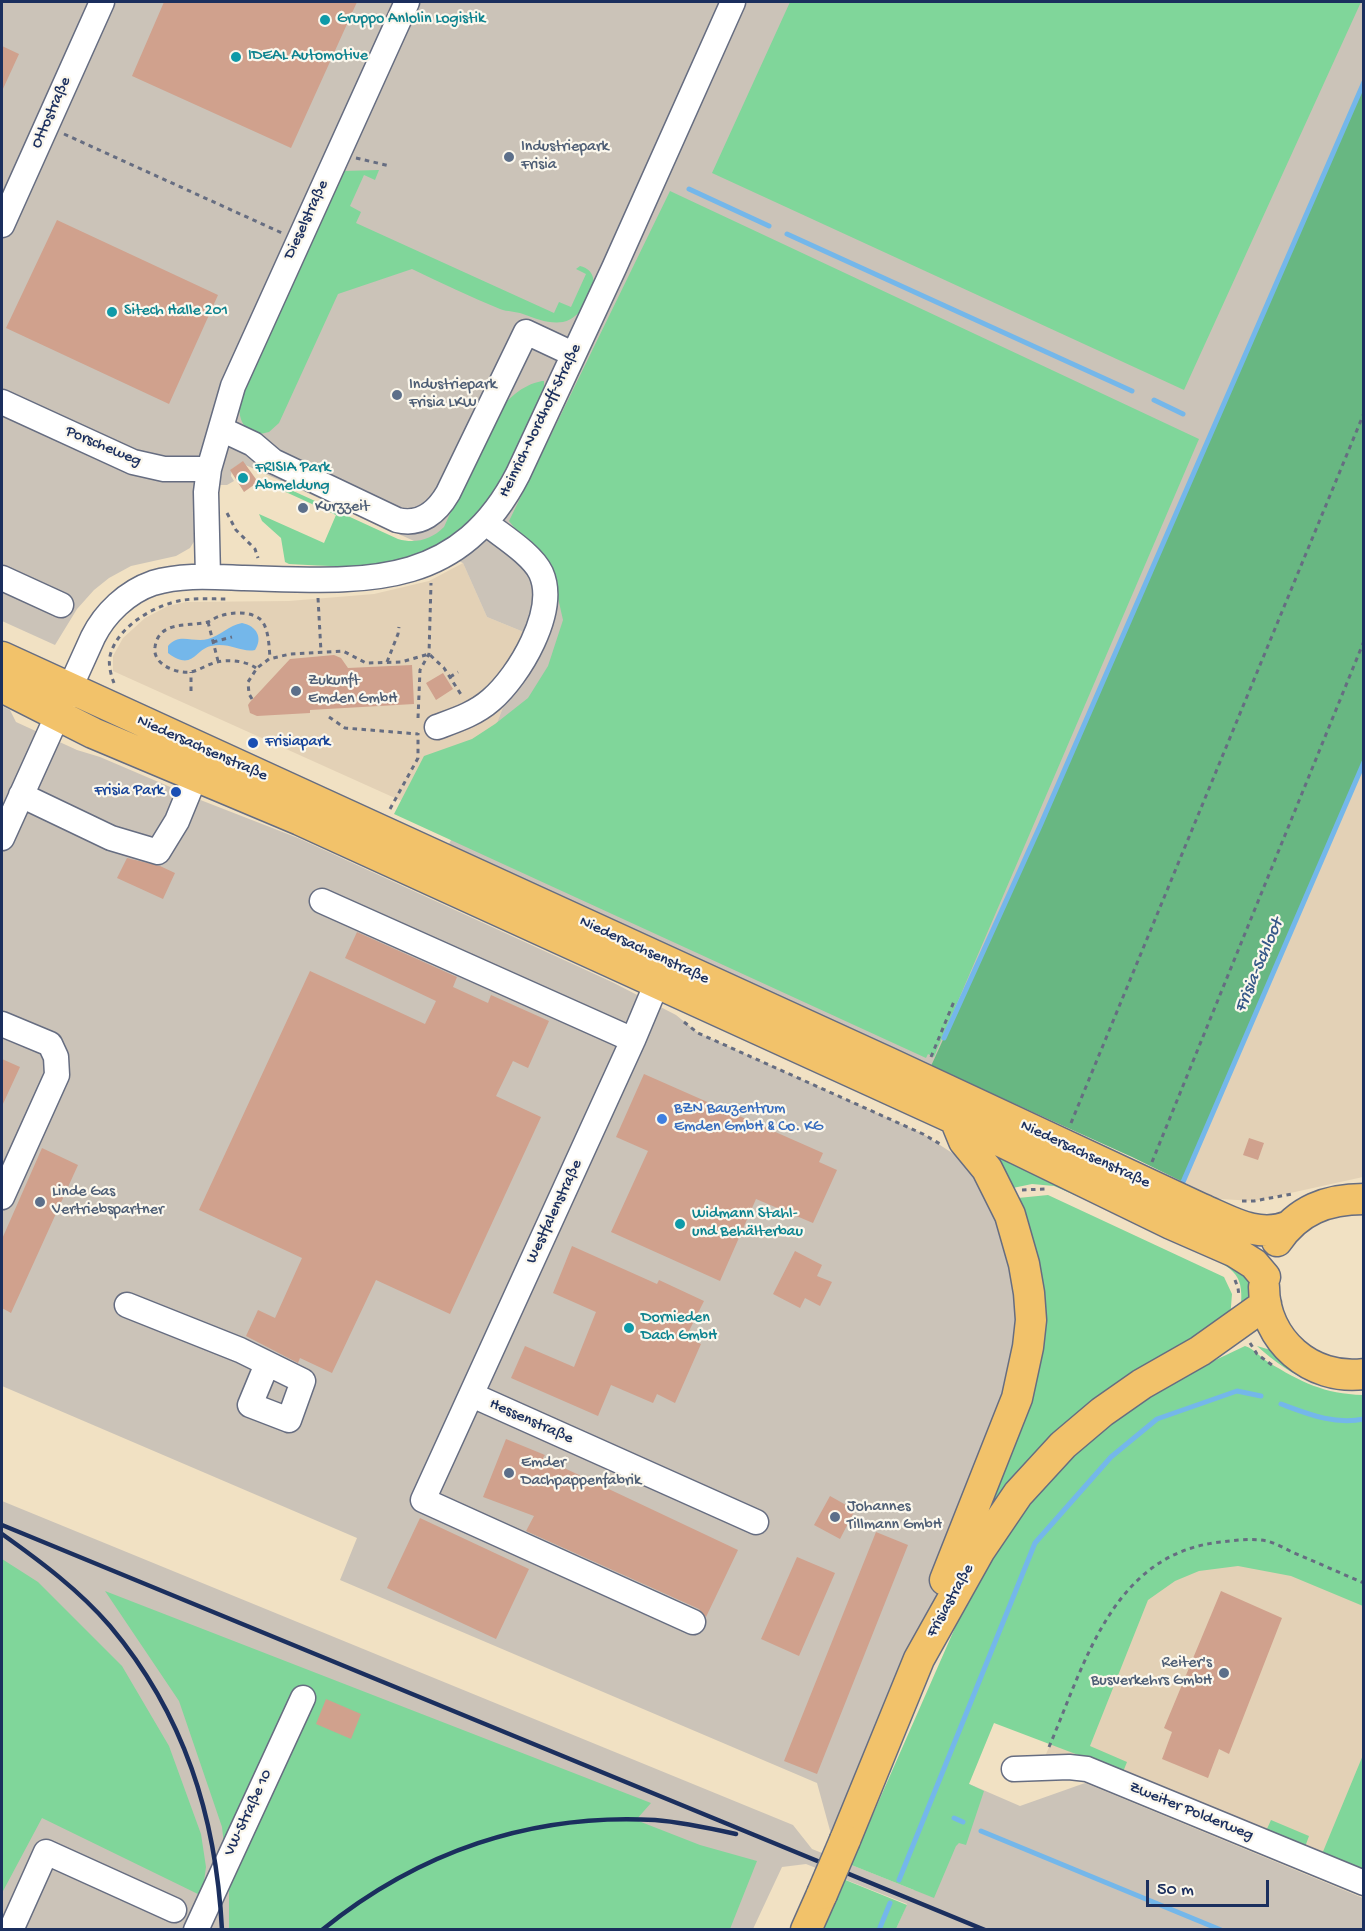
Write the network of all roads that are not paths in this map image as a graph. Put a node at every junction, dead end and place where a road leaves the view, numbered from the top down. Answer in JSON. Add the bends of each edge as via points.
{"nodes":[{"id":1,"x":102,"y":2,"type":"edge"},
{"id":2,"x":407,"y":2,"type":"edge"},
{"id":3,"x":733,"y":2,"type":"edge"},
{"id":4,"x":2,"y":225,"type":"edge"},
{"id":5,"x":573,"y":354,"type":"junction"},
{"id":6,"x":2,"y":402,"type":"edge"},
{"id":7,"x":219,"y":435,"type":"junction"},
{"id":8,"x":209,"y":469,"type":"junction"},
{"id":9,"x":486,"y":523,"type":"junction"},
{"id":10,"x":214,"y":577,"type":"junction"},
{"id":11,"x":2,"y":578,"type":"edge"},
{"id":12,"x":62,"y":605,"type":"dead end"},
{"id":13,"x":2,"y":657,"type":"edge"},
{"id":14,"x":2,"y":687,"type":"edge"},
{"id":15,"x":63,"y":702,"type":"junction"},
{"id":16,"x":427,"y":730,"type":"road end"},
{"id":17,"x":195,"y":777,"type":"junction"},
{"id":18,"x":21,"y":795,"type":"junction"},
{"id":19,"x":2,"y":838,"type":"edge"},
{"id":20,"x":322,"y":901,"type":"dead end"},
{"id":21,"x":658,"y":982,"type":"junction"},
{"id":22,"x":2,"y":1024,"type":"edge"},
{"id":23,"x":633,"y":1040,"type":"junction"},
{"id":24,"x":955,"y":1119,"type":"junction"},
{"id":25,"x":2,"y":1197,"type":"edge"},
{"id":26,"x":1364,"y":1199,"type":"edge"},
{"id":27,"x":1289,"y":1226,"type":"junction"},
{"id":28,"x":1265,"y":1290,"type":"junction"},
{"id":29,"x":127,"y":1305,"type":"dead end"},
{"id":30,"x":1279,"y":1336,"type":"junction"},
{"id":31,"x":1200,"y":1351,"type":"junction"},
{"id":32,"x":267,"y":1364,"type":"dead end"},
{"id":33,"x":1364,"y":1374,"type":"edge"},
{"id":34,"x":472,"y":1395,"type":"junction"},
{"id":35,"x":756,"y":1522,"type":"dead end"},
{"id":36,"x":693,"y":1622,"type":"dead end"},
{"id":37,"x":919,"y":1659,"type":"junction"},
{"id":38,"x":303,"y":1698,"type":"dead end"},
{"id":39,"x":1014,"y":1769,"type":"dead end"},
{"id":40,"x":1364,"y":1883,"type":"edge"},
{"id":41,"x":169,"y":1920,"type":"edge"},
{"id":42,"x":200,"y":1921,"type":"edge"},
{"id":43,"x":11,"y":1929,"type":"edge"},
{"id":44,"x":806,"y":1929,"type":"edge"}],
"edges":[{"from":1,"to":4,"type":"street","name":"Ottostraße"},
{"from":2,"to":7,"type":"street","name":"Dieselstraße","via":[[239,369]]},
{"from":3,"to":5,"type":"street","name":"Heinrich-Nordhoff-Straße"},
{"from":5,"to":7,"type":"street","via":[[526,332],[448,493],[431,514],[417,521],[397,520],[273,461],[253,444]]},
{"from":5,"to":9,"type":"street","name":"Heinrich-Nordhoff-Straße","via":[[518,474]]},
{"from":6,"to":8,"type":"street","name":"Porscheweg","via":[[133,462],[164,469]]},
{"from":7,"to":8,"type":"street","name":"Dieselstraße"},
{"from":7,"to":10,"type":"street","name":"Dieselstraße","via":[[222,507]]},
{"from":8,"to":10,"type":"street","name":"Dieselstraße","via":[[207,492]]},
{"from":9,"to":10,"type":"street","name":"Heinrich-Nordhoff-Straße","via":[[451,552],[397,573],[345,580]]},
{"from":9,"to":16,"type":"street","via":[[541,572],[545,586],[537,633],[513,677],[491,700],[472,714]]},
{"from":10,"to":15,"type":"street","name":"Heinrich-Nordhoff-Straße","via":[[153,584],[121,602],[97,629]]},
{"from":11,"to":12,"type":"street"},
{"from":13,"to":15,"type":"main road","name":"Niedersachsenstraße"},
{"from":14,"to":15,"type":"main road","name":"Niedersachsenstraße"},
{"from":15,"to":17,"type":"main road","name":"Niedersachsenstraße","via":[[93,733]]},
{"from":15,"to":18,"type":"street","name":"Heinrich-Nordhoff-Straße"},
{"from":15,"to":21,"type":"main road","name":"Niedersachsenstraße"},
{"from":17,"to":18,"type":"street","via":[[177,821],[158,852],[111,838]]},
{"from":17,"to":21,"type":"main road","name":"Niedersachsenstraße","via":[[300,820]]},
{"from":18,"to":19,"type":"street","name":"Heinrich-Nordhoff-Straße"},
{"from":20,"to":23,"type":"street"},
{"from":21,"to":23,"type":"street","name":"Westfalenstraße"},
{"from":21,"to":24,"type":"main road","name":"Niedersachsenstraße"},
{"from":21,"to":27,"type":"main road","name":"Niedersachsenstraße","via":[[890,1063],[1251,1229],[1269,1232]]},
{"from":22,"to":25,"type":"street","via":[[50,1044],[57,1075]]},
{"from":23,"to":34,"type":"street","name":"Westfalenstraße"},
{"from":24,"to":28,"type":"main road","name":"Niedersachsenstraße","via":[[1235,1252],[1254,1264]]},
{"from":24,"to":37,"type":"main road","via":[[964,1141],[987,1168],[1002,1196],[1017,1238],[1031,1320],[1017,1398],[937,1599]]},
{"from":26,"to":27,"type":"main road","name":"Niedersachsenstraße","via":[[1326,1203],[1308,1210]]},
{"from":27,"to":28,"type":"main road","name":"Niedersachsenstraße","via":[[1274,1246]]},
{"from":28,"to":30,"type":"main road","name":"Niedersachsenstraße","via":[[1270,1321]]},
{"from":28,"to":31,"type":"main road","name":"Frisiastraße"},
{"from":29,"to":32,"type":"street"},
{"from":30,"to":31,"type":"main road","name":"Frisiastraße"},
{"from":30,"to":33,"type":"main road","name":"Niedersachsenstraße","via":[[1298,1357],[1317,1368],[1338,1374]]},
{"from":31,"to":37,"type":"main road","name":"Frisiastraße","via":[[1102,1412],[1063,1445],[1018,1494],[980,1550]]},
{"from":34,"to":35,"type":"street","name":"Hessenstraße"},
{"from":34,"to":36,"type":"street","name":"Westfalenstraße","via":[[423,1500]]},
{"from":37,"to":44,"type":"main road","name":"Frisiastraße","bridge":true},
{"from":38,"to":42,"type":"street","name":"VW-Straße 10"},
{"from":39,"to":40,"type":"street","name":"Zweiter Polderweg","via":[[1087,1769]]},
{"from":41,"to":42,"type":"street","via":[[185,1905]]},
{"from":41,"to":43,"type":"street","via":[[46,1852]]}]}
